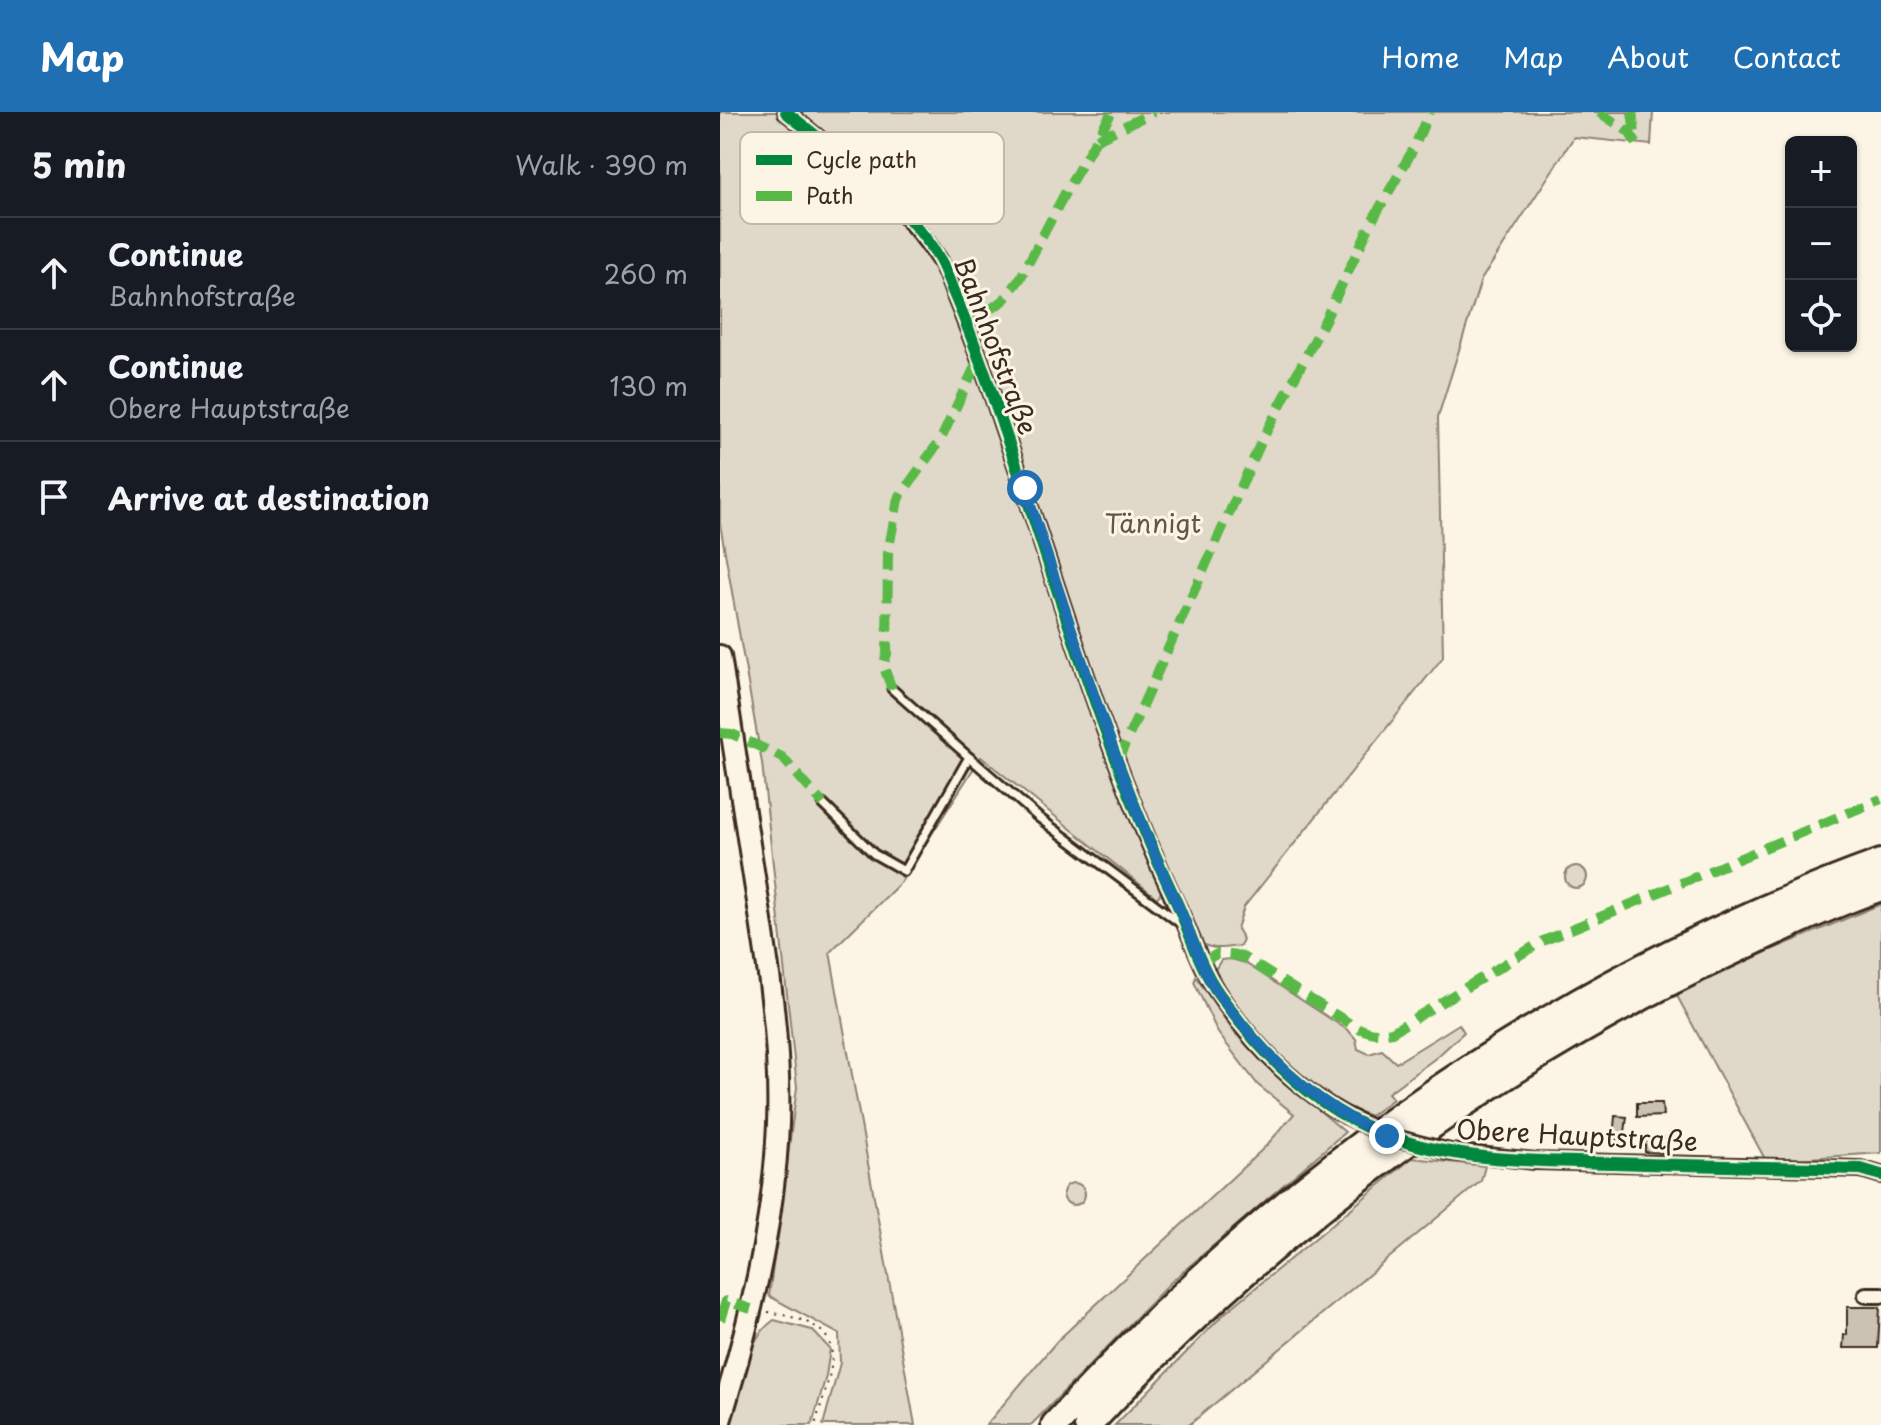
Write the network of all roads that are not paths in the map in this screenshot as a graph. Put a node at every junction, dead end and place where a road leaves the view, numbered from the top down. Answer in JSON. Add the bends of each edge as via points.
{"nodes":[{"id":1,"x":786,"y":112,"type":"edge"},
{"id":2,"x":809,"y":132,"type":"edge"},
{"id":3,"x":912,"y":224,"type":"edge"},
{"id":4,"x":720,"y":656,"type":"edge"},
{"id":5,"x":892,"y":689,"type":"dead end"},
{"id":6,"x":969,"y":757,"type":"junction"},
{"id":7,"x":823,"y":804,"type":"dead end"},
{"id":8,"x":1881,"y":863,"type":"edge"},
{"id":9,"x":1881,"y":887,"type":"edge"},
{"id":10,"x":1189,"y":930,"type":"junction"},
{"id":11,"x":1201,"y":963,"type":"joint"},
{"id":12,"x":1881,"y":1175,"type":"edge"},
{"id":13,"x":720,"y":1421,"type":"edge"},
{"id":14,"x":1055,"y":1425,"type":"edge"},
{"id":15,"x":1088,"y":1425,"type":"edge"}],
"edges":[{"from":1,"to":2,"type":"street","name":"Bahnhofstraße"},
{"from":3,"to":10,"type":"street","name":"Bahnhofstraße","via":[[940,260],[969,328],[1107,736]]},
{"from":4,"to":13,"type":"main road","via":[[766,950],[778,1076],[774,1181],[764,1252]]},
{"from":5,"to":6,"type":"lane"},
{"from":6,"to":7,"type":"lane","via":[[904,871],[874,854]]},
{"from":6,"to":10,"type":"lane","via":[[1038,817]]},
{"from":8,"to":14,"type":"highway","via":[[1702,937],[1537,1028],[1415,1106],[1254,1230]]},
{"from":9,"to":15,"type":"highway","via":[[1790,924],[1628,1003],[1442,1118],[1272,1249],[1140,1369]]},
{"from":10,"to":11,"type":"street","name":"Bahnhofstraße"},
{"from":11,"to":12,"type":"street","name":"Obere Hauptstraße","bridge":true,"via":[[1259,1046],[1317,1099],[1387,1136],[1450,1152],[1535,1161],[1861,1169]]}]}
